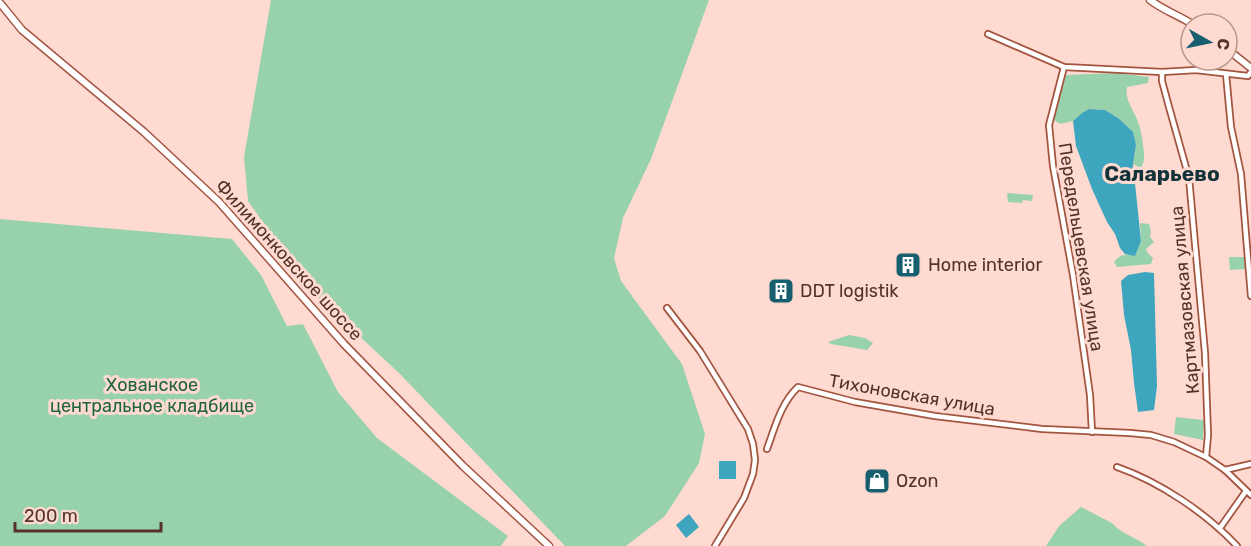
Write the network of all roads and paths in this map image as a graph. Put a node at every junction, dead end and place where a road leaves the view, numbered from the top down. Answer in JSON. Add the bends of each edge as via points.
{"nodes":[{"id":1,"x":1150,"y":0,"type":"edge"},
{"id":2,"x":0,"y":3,"type":"edge"},
{"id":3,"x":1179,"y":17,"type":"edge"},
{"id":4,"x":988,"y":34,"type":"dead end"},
{"id":5,"x":1239,"y":60,"type":"edge"},
{"id":6,"x":1064,"y":67,"type":"junction"},
{"id":7,"x":1251,"y":70,"type":"edge"},
{"id":8,"x":1162,"y":72,"type":"junction"},
{"id":9,"x":1226,"y":74,"type":"junction"},
{"id":10,"x":1251,"y":296,"type":"edge"},
{"id":11,"x":667,"y":308,"type":"dead end"},
{"id":12,"x":1092,"y":432,"type":"junction"},
{"id":13,"x":767,"y":448,"type":"dead end"},
{"id":14,"x":1206,"y":457,"type":"junction"},
{"id":15,"x":1251,"y":464,"type":"edge"},
{"id":16,"x":1117,"y":467,"type":"dead end"},
{"id":17,"x":1225,"y":470,"type":"junction"},
{"id":18,"x":1249,"y":493,"type":"edge"},
{"id":19,"x":1220,"y":528,"type":"junction"},
{"id":20,"x":549,"y":546,"type":"edge"},
{"id":21,"x":715,"y":546,"type":"edge"},
{"id":22,"x":1237,"y":546,"type":"edge"}],
"edges":[{"from":1,"to":3,"type":"main road"},
{"from":2,"to":20,"type":"main road","name":"Филимонковское шоссе","via":[[22,30],[144,132],[219,202],[344,344],[463,466]]},
{"from":4,"to":6,"type":"street"},
{"from":5,"to":7,"type":"main road"},
{"from":6,"to":8,"type":"street"},
{"from":6,"to":12,"type":"street","name":"Передельцевская улица","via":[[1049,125]]},
{"from":7,"to":9,"type":"street","via":[[1248,76]]},
{"from":8,"to":9,"type":"street","via":[[1196,70]]},
{"from":8,"to":14,"type":"street","name":"Картмазовская улица","via":[[1189,178],[1205,352]]},
{"from":9,"to":10,"type":"street","via":[[1241,174]]},
{"from":11,"to":21,"type":"street","via":[[700,351],[748,429],[753,444],[753,474],[744,498]]},
{"from":12,"to":13,"type":"street","name":"Тихоновская улица","via":[[935,416],[798,387],[790,394]]},
{"from":12,"to":14,"type":"street","via":[[1150,435]]},
{"from":14,"to":17,"type":"street"},
{"from":15,"to":17,"type":"street"},
{"from":16,"to":19,"type":"street","via":[[1173,495]]},
{"from":17,"to":18,"type":"street"},
{"from":18,"to":19,"type":"street"},
{"from":19,"to":22,"type":"street"}]}
